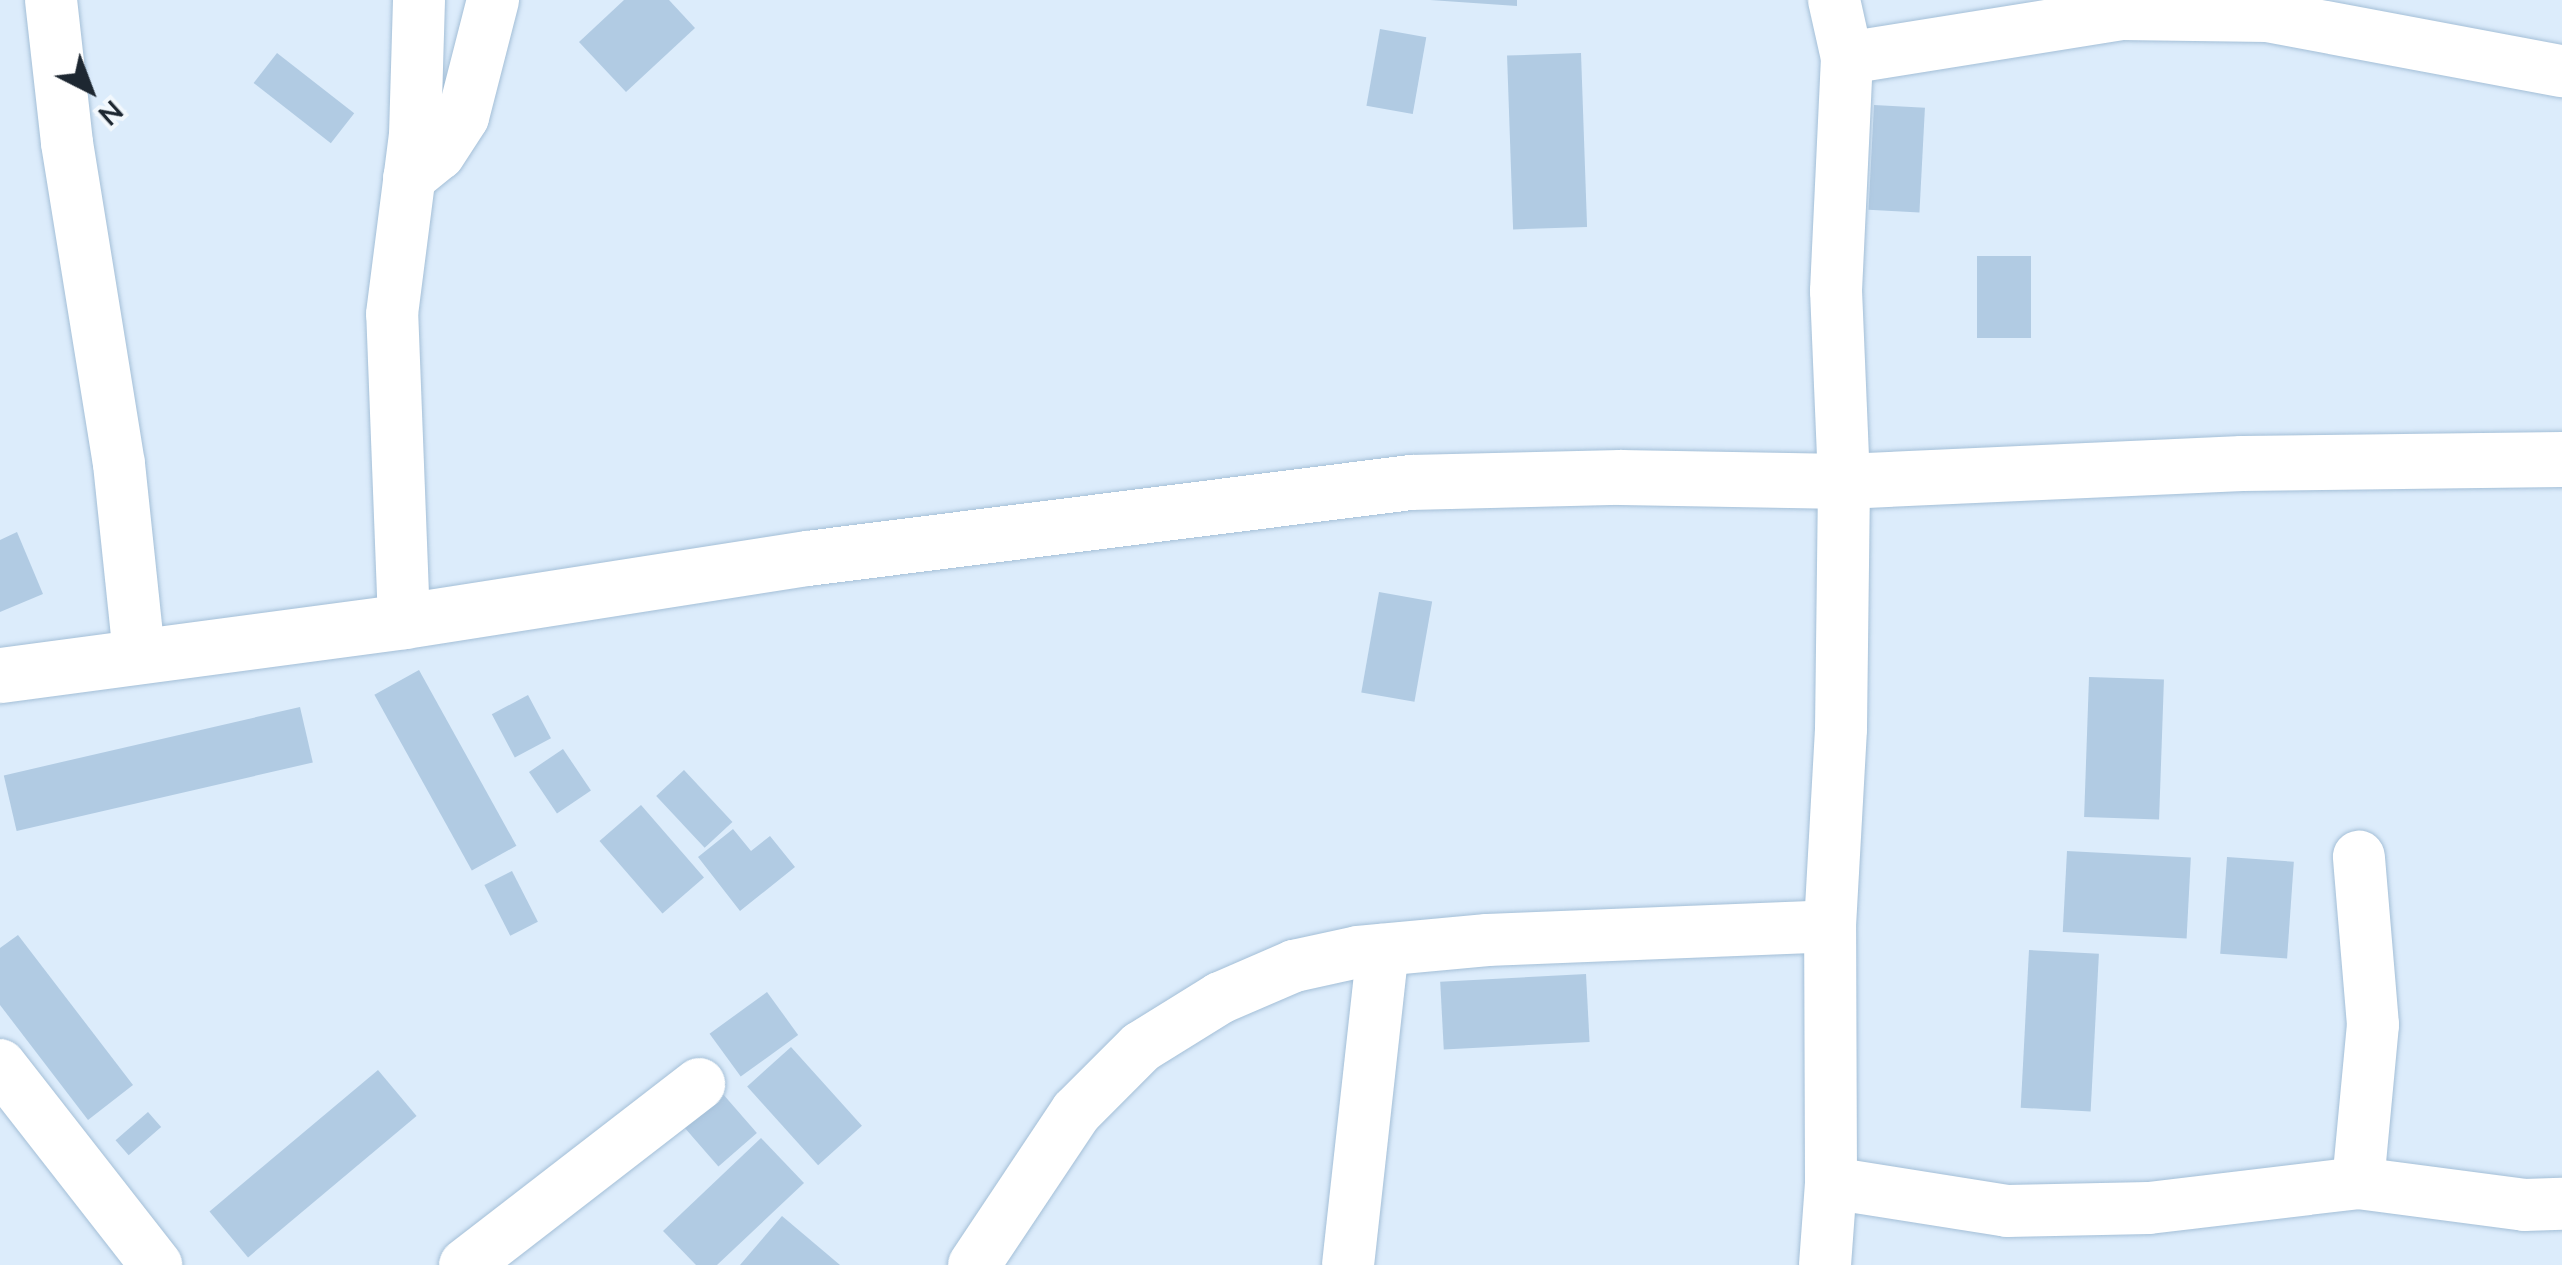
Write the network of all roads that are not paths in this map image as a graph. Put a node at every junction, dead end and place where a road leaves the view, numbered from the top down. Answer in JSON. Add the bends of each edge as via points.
{"nodes":[{"id":1,"x":51,"y":0,"type":"edge"},
{"id":2,"x":418,"y":0,"type":"edge"},
{"id":3,"x":492,"y":0,"type":"edge"},
{"id":4,"x":1834,"y":0,"type":"edge"},
{"id":5,"x":2266,"y":8,"type":"edge"},
{"id":6,"x":1847,"y":58,"type":"junction"},
{"id":7,"x":2562,"y":71,"type":"edge"},
{"id":8,"x":409,"y":178,"type":"junction"},
{"id":9,"x":2562,"y":459,"type":"edge"},
{"id":10,"x":1844,"y":481,"type":"junction"},
{"id":11,"x":404,"y":620,"type":"junction"},
{"id":12,"x":139,"y":655,"type":"junction"},
{"id":13,"x":0,"y":675,"type":"edge"},
{"id":14,"x":2359,"y":856,"type":"dead end"},
{"id":15,"x":1830,"y":926,"type":"junction"},
{"id":16,"x":1383,"y":950,"type":"junction"},
{"id":17,"x":0,"y":1064,"type":"edge"},
{"id":18,"x":699,"y":1084,"type":"dead end"},
{"id":19,"x":1831,"y":1183,"type":"junction"},
{"id":20,"x":2358,"y":1183,"type":"junction"},
{"id":21,"x":2562,"y":1204,"type":"edge"},
{"id":22,"x":156,"y":1265,"type":"edge"},
{"id":23,"x":466,"y":1265,"type":"edge"},
{"id":24,"x":974,"y":1265,"type":"edge"},
{"id":25,"x":1348,"y":1265,"type":"edge"},
{"id":26,"x":1826,"y":1265,"type":"edge"}],
"edges":[{"from":1,"to":12,"type":"street","via":[[119,464]]},
{"from":2,"to":8,"type":"street"},
{"from":3,"to":8,"type":"street","via":[[463,117],[439,154]]},
{"from":4,"to":6,"type":"street"},
{"from":5,"to":6,"type":"street","via":[[2122,14]]},
{"from":5,"to":7,"type":"street"},
{"from":6,"to":10,"type":"street","via":[[1836,291]]},
{"from":8,"to":11,"type":"street","via":[[392,314]]},
{"from":9,"to":10,"type":"main road","via":[[2242,463]]},
{"from":10,"to":11,"type":"main road","via":[[1410,482],[807,558]]},
{"from":10,"to":15,"type":"street"},
{"from":11,"to":12,"type":"main road"},
{"from":12,"to":13,"type":"main road"},
{"from":14,"to":20,"type":"street","via":[[2373,1025]]},
{"from":15,"to":16,"type":"street"},
{"from":15,"to":19,"type":"street"},
{"from":16,"to":24,"type":"street","via":[[1294,966],[1220,998],[1141,1047],[1076,1112]]},
{"from":16,"to":25,"type":"street"},
{"from":17,"to":22,"type":"street"},
{"from":18,"to":23,"type":"street"},
{"from":19,"to":20,"type":"street","via":[[2007,1210],[2149,1208]]},
{"from":19,"to":26,"type":"street"},
{"from":20,"to":21,"type":"street"}]}
